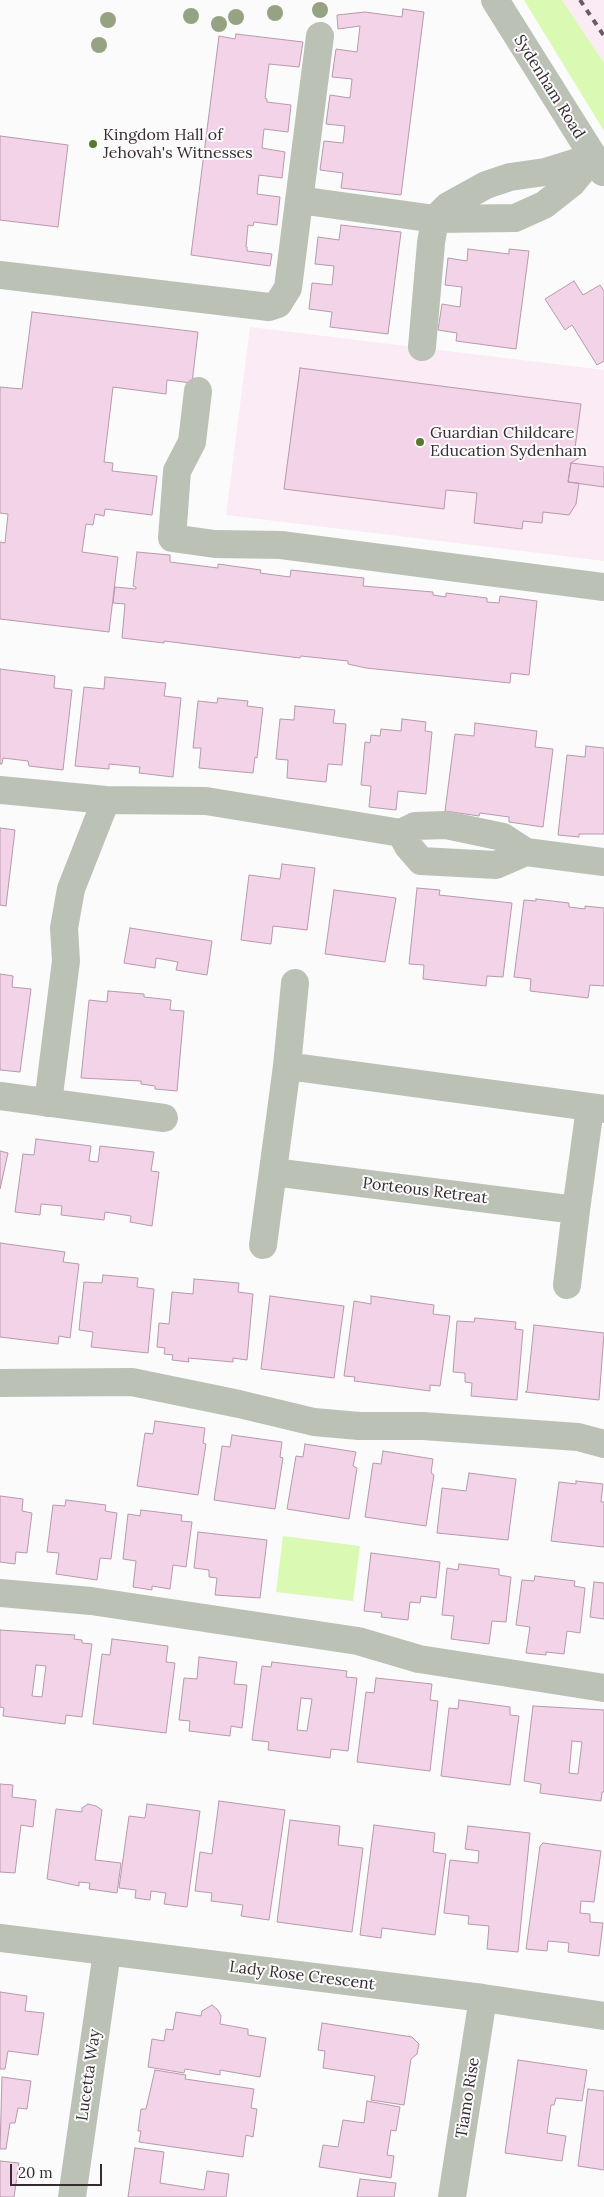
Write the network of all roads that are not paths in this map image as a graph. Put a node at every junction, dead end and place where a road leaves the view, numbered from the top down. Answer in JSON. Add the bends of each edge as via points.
{"nodes":[{"id":1,"x":495,"y":0,"type":"edge"},
{"id":2,"x":320,"y":36,"type":"dead end"},
{"id":3,"x":599,"y":165,"type":"edge"},
{"id":4,"x":299,"y":200,"type":"junction"},
{"id":5,"x":435,"y":219,"type":"junction"},
{"id":6,"x":0,"y":275,"type":"edge"},
{"id":7,"x":422,"y":347,"type":"dead end"},
{"id":8,"x":198,"y":390,"type":"dead end"},
{"id":9,"x":604,"y":587,"type":"edge"},
{"id":10,"x":0,"y":790,"type":"edge"},
{"id":11,"x":106,"y":800,"type":"junction"},
{"id":12,"x":401,"y":833,"type":"junction"},
{"id":13,"x":526,"y":852,"type":"junction"},
{"id":14,"x":604,"y":862,"type":"edge"},
{"id":15,"x":295,"y":983,"type":"dead end"},
{"id":16,"x":287,"y":1066,"type":"junction"},
{"id":17,"x":0,"y":1096,"type":"edge"},
{"id":18,"x":48,"y":1103,"type":"junction"},
{"id":19,"x":597,"y":1109,"type":"edge"},
{"id":20,"x":164,"y":1118,"type":"dead end"},
{"id":21,"x":273,"y":1172,"type":"junction"},
{"id":22,"x":576,"y":1210,"type":"junction"},
{"id":23,"x":263,"y":1245,"type":"dead end"},
{"id":24,"x":567,"y":1285,"type":"dead end"},
{"id":25,"x":0,"y":1383,"type":"edge"},
{"id":26,"x":604,"y":1444,"type":"edge"},
{"id":27,"x":0,"y":1593,"type":"edge"},
{"id":28,"x":604,"y":1688,"type":"edge"},
{"id":29,"x":0,"y":1938,"type":"edge"},
{"id":30,"x":106,"y":1952,"type":"junction"},
{"id":31,"x":482,"y":1998,"type":"junction"},
{"id":32,"x":604,"y":2016,"type":"edge"},
{"id":33,"x":72,"y":2197,"type":"edge"},
{"id":34,"x":452,"y":2197,"type":"edge"}],
"edges":[{"from":1,"to":3,"type":"street","name":"Sydenham Road"},
{"from":2,"to":4,"type":"street"},
{"from":3,"to":5,"type":"street","via":[[510,177],[486,185],[448,206]]},
{"from":3,"to":5,"type":"street","via":[[544,205],[515,218]]},
{"from":4,"to":5,"type":"street"},
{"from":4,"to":6,"type":"street","via":[[288,288],[278,304],[269,307]]},
{"from":5,"to":7,"type":"street"},
{"from":8,"to":9,"type":"street","via":[[192,442],[178,471],[172,538],[215,544],[281,545]]},
{"from":10,"to":11,"type":"street"},
{"from":11,"to":12,"type":"street","via":[[206,801]]},
{"from":11,"to":18,"type":"street","via":[[71,889],[64,928],[66,961]]},
{"from":12,"to":13,"type":"street","via":[[415,826],[446,824],[504,838]]},
{"from":12,"to":13,"type":"street","via":[[421,861],[496,865]]},
{"from":13,"to":14,"type":"street"},
{"from":15,"to":16,"type":"street"},
{"from":16,"to":19,"type":"street"},
{"from":16,"to":21,"type":"street"},
{"from":17,"to":18,"type":"street"},
{"from":18,"to":20,"type":"street"},
{"from":19,"to":22,"type":"street"},
{"from":21,"to":22,"type":"street","name":"Porteous Retreat"},
{"from":21,"to":23,"type":"street"},
{"from":22,"to":24,"type":"street"},
{"from":25,"to":26,"type":"street","via":[[132,1382],[314,1422],[578,1437]]},
{"from":27,"to":28,"type":"street","via":[[91,1601],[358,1640],[419,1659]]},
{"from":29,"to":30,"type":"street","name":"Lady Rose Crescent"},
{"from":30,"to":31,"type":"street","name":"Lady Rose Crescent"},
{"from":30,"to":33,"type":"street","name":"Lucetta Way"},
{"from":31,"to":32,"type":"street","name":"Lady Rose Crescent"},
{"from":31,"to":34,"type":"street","name":"Tiamo Rise"}]}
